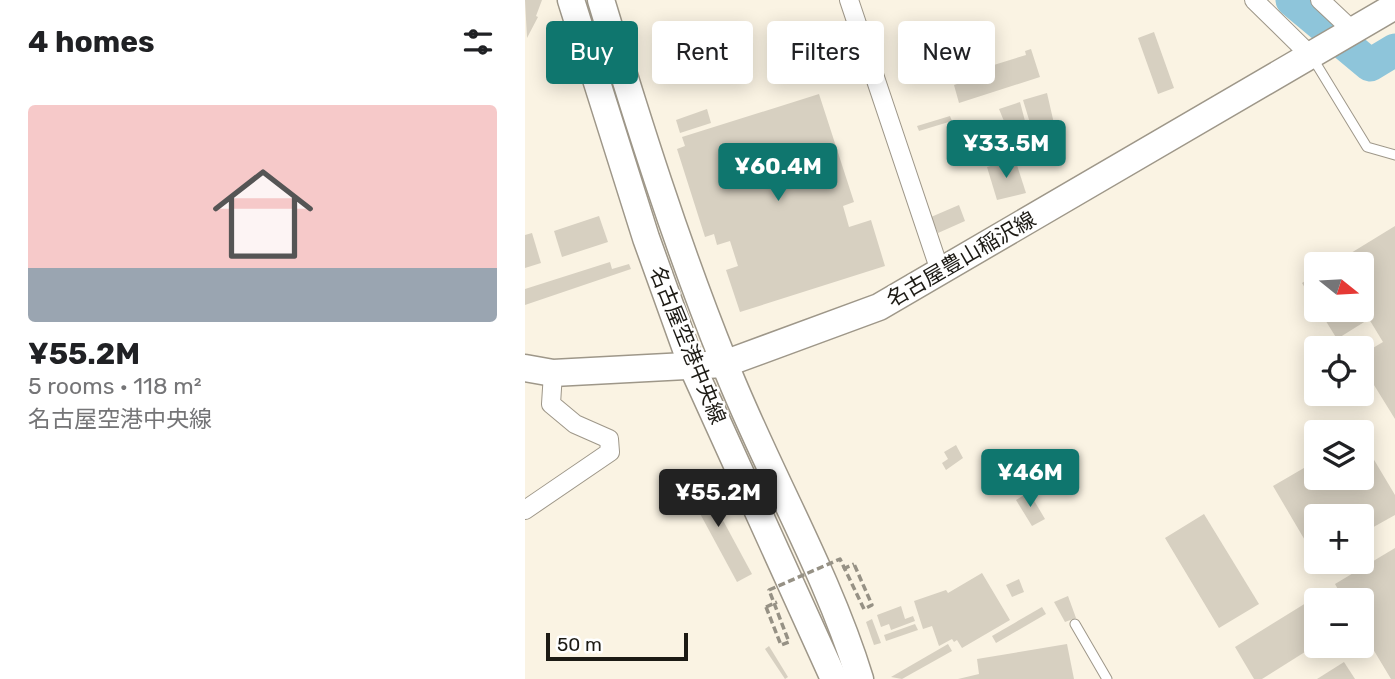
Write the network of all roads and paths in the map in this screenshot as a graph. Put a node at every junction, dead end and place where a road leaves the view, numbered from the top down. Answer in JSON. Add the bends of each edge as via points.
{"nodes":[{"id":1,"x":571,"y":0,"type":"edge"},
{"id":2,"x":601,"y":0,"type":"edge"},
{"id":3,"x":849,"y":0,"type":"edge"},
{"id":4,"x":1254,"y":0,"type":"edge"},
{"id":5,"x":1320,"y":0,"type":"edge"},
{"id":6,"x":1395,"y":6,"type":"edge"},
{"id":7,"x":1352,"y":32,"type":"junction"},
{"id":8,"x":1312,"y":55,"type":"junction"},
{"id":9,"x":1395,"y":155,"type":"edge"},
{"id":10,"x":940,"y":271,"type":"junction"},
{"id":11,"x":724,"y":364,"type":"junction"},
{"id":12,"x":692,"y":366,"type":"junction"},
{"id":13,"x":525,"y":368,"type":"edge"},
{"id":14,"x":553,"y":373,"type":"junction"},
{"id":15,"x":525,"y":510,"type":"edge"},
{"id":16,"x":834,"y":573,"type":"dead end"},
{"id":17,"x":766,"y":607,"type":"dead end"},
{"id":18,"x":1075,"y":624,"type":"dead end"},
{"id":19,"x":834,"y":679,"type":"edge"},
{"id":20,"x":860,"y":679,"type":"edge"},
{"id":21,"x":1107,"y":679,"type":"edge"}],
"edges":[{"from":1,"to":12,"type":"main road","name":"名古屋空港中央線"},
{"from":2,"to":11,"type":"main road","name":"名古屋空港中央線","via":[[661,197]]},
{"from":3,"to":10,"type":"street"},
{"from":4,"to":8,"type":"street"},
{"from":5,"to":7,"type":"street"},
{"from":6,"to":7,"type":"main road","name":"名古屋豊山稲沢線"},
{"from":7,"to":8,"type":"main road","name":"名古屋豊山稲沢線"},
{"from":8,"to":9,"type":"lane","via":[[1367,147]]},
{"from":8,"to":10,"type":"main road","name":"名古屋豊山稲沢線"},
{"from":10,"to":11,"type":"main road","name":"名古屋豊山稲沢線","via":[[879,307]]},
{"from":11,"to":12,"type":"main road","name":"名古屋豊山稲沢線"},
{"from":11,"to":20,"type":"main road","name":"名古屋空港中央線","via":[[826,587]]},
{"from":12,"to":14,"type":"main road","name":"名古屋豊山稲沢線"},
{"from":12,"to":19,"type":"main road","name":"名古屋空港中央線"},
{"from":13,"to":14,"type":"main road","name":"名古屋豊山稲沢線"},
{"from":14,"to":15,"type":"street","via":[[551,404],[575,424],[610,439],[610,452]]},
{"from":16,"to":17,"type":"path","bridge":true,"via":[[854,564],[872,605],[864,609],[840,559],[769,590],[789,642],[781,645]]},
{"from":18,"to":21,"type":"lane"}]}
